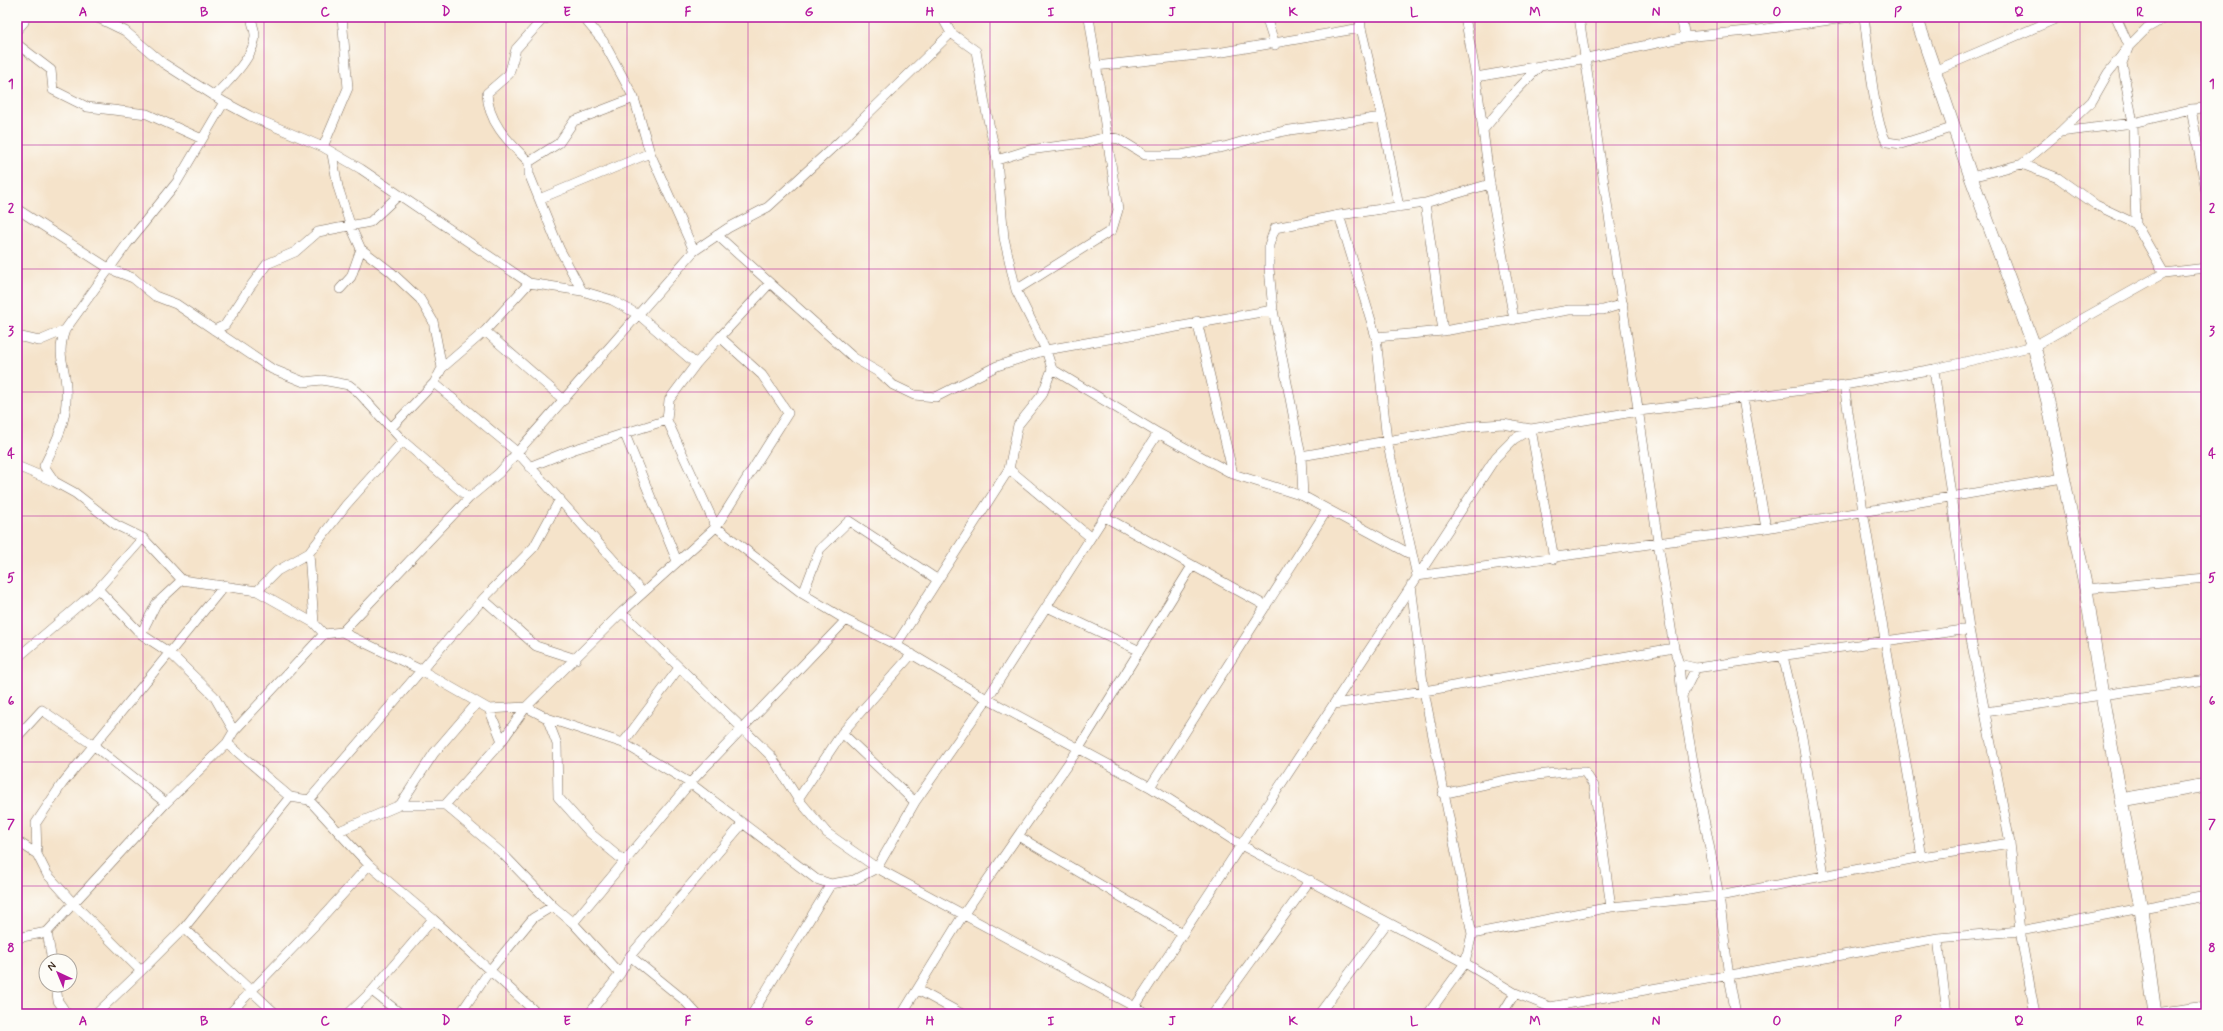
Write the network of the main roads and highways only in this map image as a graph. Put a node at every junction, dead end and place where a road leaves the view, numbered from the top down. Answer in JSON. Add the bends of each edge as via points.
{"nodes":[{"id":1,"x":1916,"y":17,"type":"edge"},
{"id":2,"x":2206,"y":785,"type":"edge"},
{"id":3,"x":2121,"y":800,"type":"junction"},
{"id":4,"x":2155,"y":1014,"type":"edge"}],
"edges":[{"from":1,"to":3,"type":"main road","via":[[1971,177],[2034,346],[2086,589]]},
{"from":2,"to":3,"type":"main road"},
{"from":3,"to":4,"type":"main road","via":[[2142,909]]}]}
